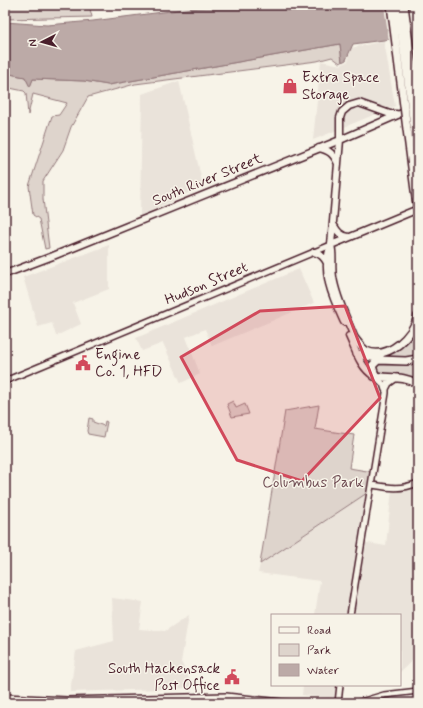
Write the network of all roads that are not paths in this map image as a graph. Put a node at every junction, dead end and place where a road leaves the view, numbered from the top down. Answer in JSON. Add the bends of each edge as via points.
{"nodes":[{"id":1,"x":391,"y":5,"type":"edge"},
{"id":2,"x":398,"y":5,"type":"edge"},
{"id":3,"x":404,"y":5,"type":"edge"},
{"id":4,"x":410,"y":5,"type":"edge"},
{"id":5,"x":418,"y":62,"type":"edge"},
{"id":6,"x":418,"y":106,"type":"edge"},
{"id":7,"x":418,"y":113,"type":"edge"},
{"id":8,"x":400,"y":114,"type":"junction"},
{"id":9,"x":411,"y":128,"type":"junction"},
{"id":10,"x":340,"y":140,"type":"junction"},
{"id":11,"x":319,"y":148,"type":"junction"},
{"id":12,"x":418,"y":159,"type":"edge"},
{"id":13,"x":338,"y":165,"type":"junction"},
{"id":14,"x":418,"y":210,"type":"edge"},
{"id":15,"x":333,"y":224,"type":"junction"},
{"id":16,"x":350,"y":237,"type":"junction"},
{"id":17,"x":331,"y":245,"type":"junction"},
{"id":18,"x":314,"y":252,"type":"junction"},
{"id":19,"x":327,"y":263,"type":"junction"},
{"id":20,"x":5,"y":274,"type":"edge"},
{"id":21,"x":418,"y":316,"type":"edge"},
{"id":22,"x":355,"y":340,"type":"junction"},
{"id":23,"x":359,"y":355,"type":"junction"},
{"id":24,"x":418,"y":359,"type":"edge"},
{"id":25,"x":386,"y":360,"type":"junction"},
{"id":26,"x":374,"y":374,"type":"junction"},
{"id":27,"x":398,"y":377,"type":"junction"},
{"id":28,"x":382,"y":378,"type":"junction"},
{"id":29,"x":5,"y":381,"type":"edge"},
{"id":30,"x":418,"y":384,"type":"edge"},
{"id":31,"x":386,"y":390,"type":"junction"},
{"id":32,"x":372,"y":484,"type":"junction"},
{"id":33,"x":418,"y":484,"type":"edge"},
{"id":34,"x":350,"y":614,"type":"edge"},
{"id":35,"x":340,"y":686,"type":"edge"},
{"id":36,"x":418,"y":691,"type":"edge"},
{"id":37,"x":5,"y":697,"type":"edge"},
{"id":38,"x":291,"y":703,"type":"edge"},
{"id":39,"x":338,"y":703,"type":"edge"},
{"id":40,"x":357,"y":703,"type":"edge"}],
"edges":[{"from":1,"to":9,"type":"highway","bridge":true},
{"from":2,"to":9,"type":"highway","bridge":true},
{"from":3,"to":7,"type":"highway","bridge":true},
{"from":4,"to":5,"type":"highway"},
{"from":6,"to":8,"type":"main road","name":"South River Street"},
{"from":8,"to":10,"type":"main road","name":"South River Street"},
{"from":8,"to":10,"type":"main road","via":[[390,114],[359,103],[349,106],[340,118]]},
{"from":9,"to":12,"type":"highway"},
{"from":9,"to":14,"type":"highway","bridge":true},
{"from":10,"to":11,"type":"main road","name":"South River Street"},
{"from":10,"to":13,"type":"main road"},
{"from":11,"to":13,"type":"main road","via":[[332,153]]},
{"from":11,"to":20,"type":"main road","name":"South River Street"},
{"from":13,"to":15,"type":"main road"},
{"from":14,"to":16,"type":"main road","name":"Hudson Street"},
{"from":15,"to":16,"type":"main road","via":[[338,233]]},
{"from":15,"to":17,"type":"main road"},
{"from":16,"to":17,"type":"main road","name":"Hudson Street"},
{"from":17,"to":18,"type":"street","name":"Hudson Street"},
{"from":17,"to":19,"type":"main road"},
{"from":17,"to":22,"type":"main road","via":[[334,284]]},
{"from":18,"to":19,"type":"main road"},
{"from":18,"to":29,"type":"street","name":"Hudson Street"},
{"from":19,"to":23,"type":"main road","via":[[332,296]]},
{"from":21,"to":22,"type":"highway","via":[[409,335],[389,350],[367,351]]},
{"from":22,"to":23,"type":"street"},
{"from":23,"to":25,"type":"highway"},
{"from":23,"to":26,"type":"main road","via":[[362,365]]},
{"from":24,"to":25,"type":"highway"},
{"from":25,"to":26,"type":"highway","via":[[374,362]]},
{"from":26,"to":28,"type":"highway"},
{"from":26,"to":31,"type":"street"},
{"from":27,"to":28,"type":"highway"},
{"from":27,"to":30,"type":"highway"},
{"from":27,"to":31,"type":"highway","via":[[388,383]]},
{"from":28,"to":31,"type":"street"},
{"from":31,"to":32,"type":"street"},
{"from":32,"to":33,"type":"street","via":[[392,488]]},
{"from":32,"to":34,"type":"street"},
{"from":35,"to":39,"type":"street"},
{"from":36,"to":40,"type":"street","via":[[384,695]]},
{"from":37,"to":38,"type":"street","via":[[67,700],[226,696]]}]}
